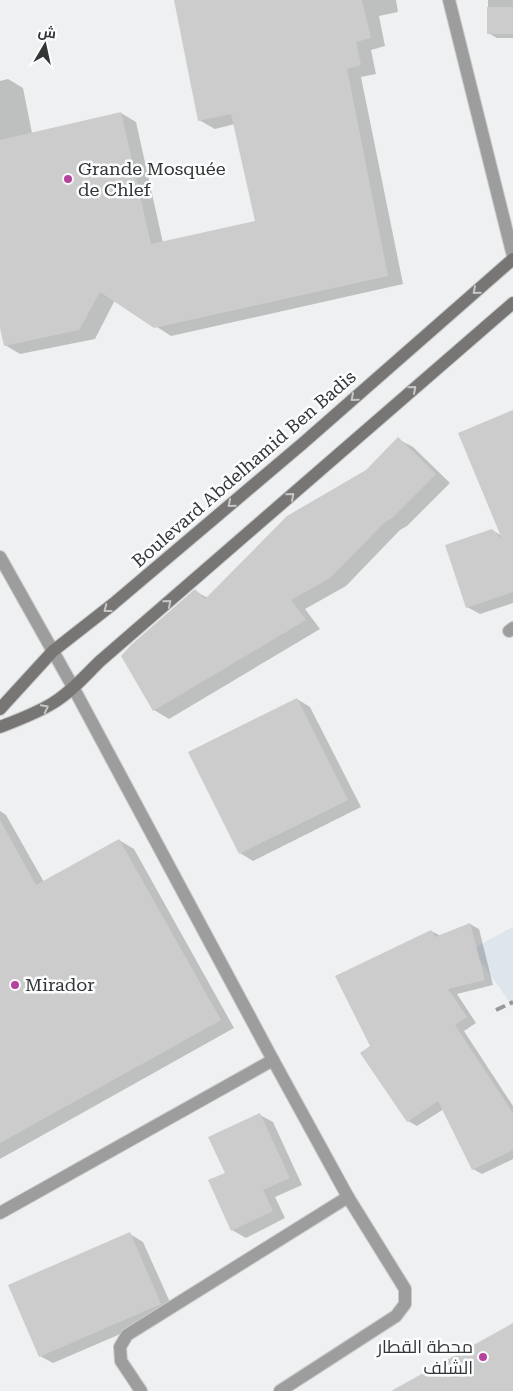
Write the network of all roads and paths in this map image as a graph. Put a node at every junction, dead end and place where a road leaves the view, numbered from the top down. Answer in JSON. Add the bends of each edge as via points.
{"nodes":[{"id":1,"x":449,"y":0,"type":"edge"},
{"id":2,"x":513,"y":258,"type":"edge"},
{"id":3,"x":513,"y":303,"type":"edge"},
{"id":4,"x":0,"y":557,"type":"edge"},
{"id":5,"x":53,"y":651,"type":"junction"},
{"id":6,"x":73,"y":687,"type":"junction"},
{"id":7,"x":0,"y":709,"type":"edge"},
{"id":8,"x":0,"y":727,"type":"edge"},
{"id":9,"x":273,"y":1060,"type":"junction"},
{"id":10,"x":348,"y":1197,"type":"junction"},
{"id":11,"x":0,"y":1213,"type":"edge"},
{"id":12,"x":141,"y":1391,"type":"edge"},
{"id":13,"x":280,"y":1391,"type":"edge"}],
"edges":[{"from":1,"to":2,"type":"street"},
{"from":2,"to":5,"type":"main road","name":"Boulevard Abdelhamid Ben Badis","one_way":true,"via":[[294,450]]},
{"from":6,"to":3,"type":"main road","one_way":true},
{"from":4,"to":5,"type":"street"},
{"from":5,"to":6,"type":"street"},
{"from":5,"to":7,"type":"main road","name":"Boulevard Abdelhamid Ben Badis"},
{"from":8,"to":6,"type":"main road","one_way":true,"via":[[54,703]]},
{"from":6,"to":9,"type":"street"},
{"from":9,"to":10,"type":"street"},
{"from":9,"to":11,"type":"street"},
{"from":10,"to":12,"type":"street","via":[[127,1335],[120,1347],[121,1361]]},
{"from":10,"to":13,"type":"street","via":[[405,1289],[404,1304],[396,1316]]}]}
